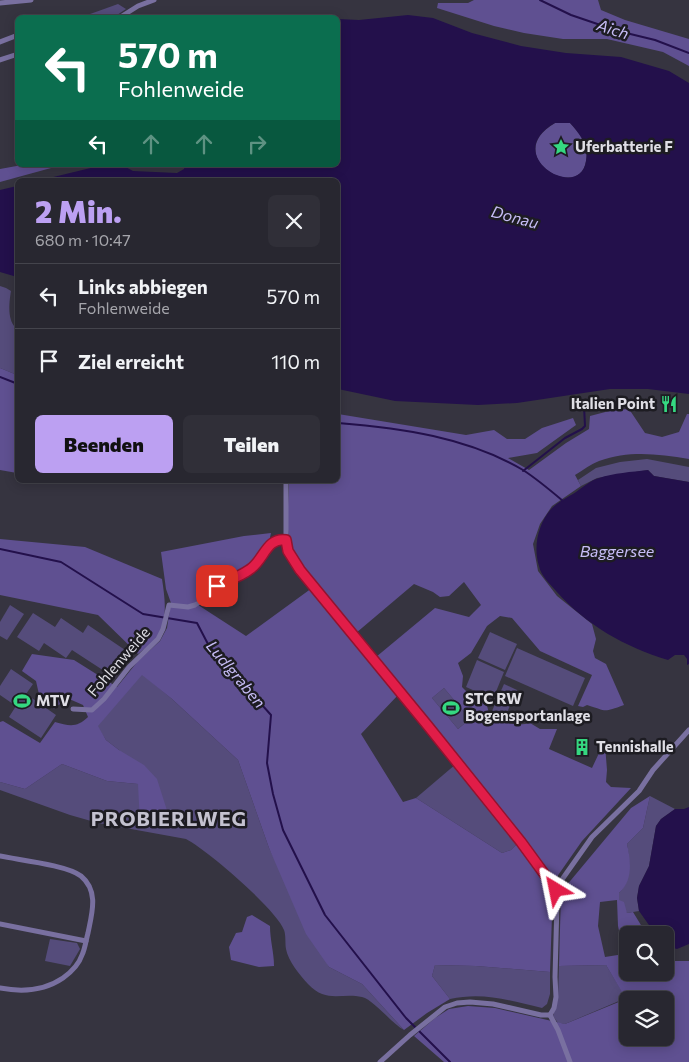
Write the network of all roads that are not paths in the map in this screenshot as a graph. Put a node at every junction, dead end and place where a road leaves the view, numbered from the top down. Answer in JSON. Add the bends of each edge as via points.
{"nodes":[{"id":1,"x":32,"y":0,"type":"edge"},
{"id":2,"x":154,"y":0,"type":"edge"},
{"id":3,"x":0,"y":3,"type":"edge"},
{"id":4,"x":124,"y":15,"type":"edge"},
{"id":5,"x":15,"y":36,"type":"edge"},
{"id":6,"x":0,"y":42,"type":"edge"},
{"id":7,"x":15,"y":55,"type":"edge"},
{"id":8,"x":0,"y":60,"type":"edge"},
{"id":9,"x":286,"y":483,"type":"edge"},
{"id":10,"x":286,"y":540,"type":"junction"},
{"id":11,"x":73,"y":709,"type":"dead end"},
{"id":12,"x":689,"y":730,"type":"edge"},
{"id":13,"x":0,"y":856,"type":"edge"},
{"id":14,"x":556,"y":888,"type":"junction"},
{"id":15,"x":0,"y":924,"type":"edge"},
{"id":16,"x":86,"y":941,"type":"junction"},
{"id":17,"x":0,"y":988,"type":"edge"},
{"id":18,"x":550,"y":1015,"type":"junction"},
{"id":19,"x":380,"y":1062,"type":"edge"},
{"id":20,"x":570,"y":1062,"type":"edge"}],
"edges":[{"from":1,"to":3,"type":"street"},
{"from":2,"to":4,"type":"street"},
{"from":5,"to":6,"type":"street"},
{"from":7,"to":8,"type":"street"},
{"from":9,"to":10,"type":"street"},
{"from":10,"to":11,"type":"street","name":"Fohlenweide","via":[[273,541],[250,570],[217,586],[204,600],[188,607],[169,605],[165,623],[154,645],[129,667],[95,708]]},
{"from":10,"to":14,"type":"street","via":[[288,551],[300,570]]},
{"from":12,"to":14,"type":"street","via":[[653,770],[639,792],[592,837]]},
{"from":13,"to":16,"type":"street","via":[[67,869],[85,880],[93,898]]},
{"from":14,"to":18,"type":"street","via":[[556,997]]},
{"from":15,"to":16,"type":"street"},
{"from":16,"to":17,"type":"street","via":[[78,963],[58,981],[26,990]]},
{"from":18,"to":19,"type":"street","via":[[470,1002],[445,1006]]},
{"from":18,"to":20,"type":"street"}]}
